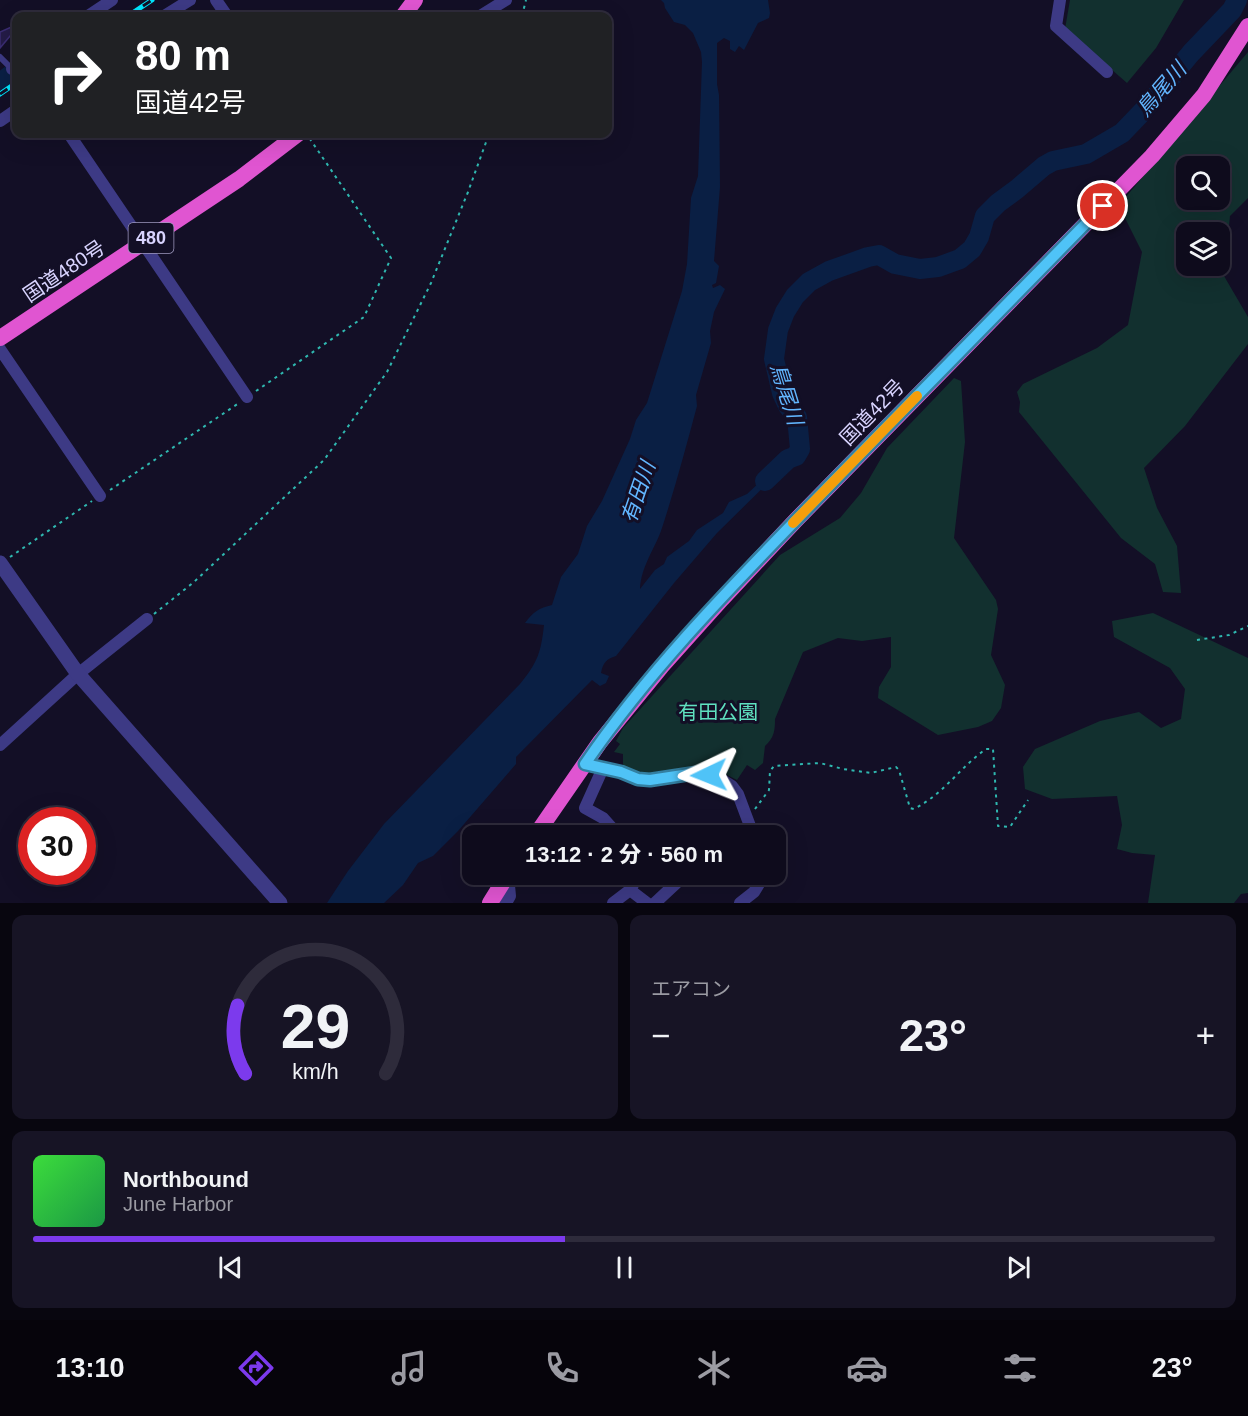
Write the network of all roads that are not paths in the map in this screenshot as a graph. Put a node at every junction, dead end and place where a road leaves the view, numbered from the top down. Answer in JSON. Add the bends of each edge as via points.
{"nodes":[{"id":1,"x":112,"y":0,"type":"edge"},
{"id":2,"x":190,"y":0,"type":"edge"},
{"id":3,"x":506,"y":0,"type":"edge"},
{"id":4,"x":1060,"y":0,"type":"edge"},
{"id":5,"x":94,"y":12,"type":"edge"},
{"id":6,"x":170,"y":12,"type":"edge"},
{"id":7,"x":486,"y":12,"type":"edge"},
{"id":8,"x":1248,"y":26,"type":"edge"},
{"id":9,"x":1107,"y":72,"type":"dead end"},
{"id":10,"x":72,"y":138,"type":"edge"},
{"id":11,"x":293,"y":138,"type":"edge"},
{"id":12,"x":144,"y":243,"type":"junction"},
{"id":13,"x":0,"y":338,"type":"edge"},
{"id":14,"x":0,"y":349,"type":"edge"},
{"id":15,"x":247,"y":397,"type":"dead end"},
{"id":16,"x":100,"y":496,"type":"dead end"},
{"id":17,"x":0,"y":563,"type":"edge"},
{"id":18,"x":147,"y":619,"type":"road end"},
{"id":19,"x":78,"y":674,"type":"junction"},
{"id":20,"x":0,"y":745,"type":"edge"},
{"id":21,"x":585,"y":764,"type":"junction"},
{"id":22,"x":603,"y":768,"type":"junction"},
{"id":23,"x":543,"y":825,"type":"edge"},
{"id":24,"x":610,"y":825,"type":"edge"},
{"id":25,"x":749,"y":825,"type":"edge"},
{"id":26,"x":502,"y":885,"type":"edge"},
{"id":27,"x":509,"y":885,"type":"edge"},
{"id":28,"x":633,"y":885,"type":"edge"},
{"id":29,"x":674,"y":885,"type":"edge"},
{"id":30,"x":758,"y":885,"type":"edge"},
{"id":31,"x":630,"y":890,"type":"junction"},
{"id":32,"x":280,"y":903,"type":"edge"},
{"id":33,"x":490,"y":903,"type":"edge"},
{"id":34,"x":506,"y":903,"type":"edge"},
{"id":35,"x":613,"y":903,"type":"edge"},
{"id":36,"x":647,"y":903,"type":"edge"},
{"id":37,"x":655,"y":903,"type":"edge"},
{"id":38,"x":740,"y":903,"type":"edge"}],
"edges":[{"from":1,"to":5,"type":"street"},
{"from":2,"to":6,"type":"street"},
{"from":3,"to":7,"type":"street"},
{"from":4,"to":9,"type":"street","via":[[1056,26]]},
{"from":8,"to":21,"type":"highway","name":"国道42号","via":[[1204,95],[1173,133],[729,591]]},
{"from":10,"to":12,"type":"street"},
{"from":11,"to":12,"type":"highway","name":"国道480号","number":"480"},
{"from":12,"to":13,"type":"highway","name":"国道480号","number":"480"},
{"from":12,"to":15,"type":"street"},
{"from":14,"to":16,"type":"street"},
{"from":17,"to":19,"type":"street"},
{"from":18,"to":19,"type":"street"},
{"from":19,"to":20,"type":"street"},
{"from":19,"to":32,"type":"street"},
{"from":21,"to":22,"type":"street"},
{"from":21,"to":23,"type":"highway","name":"国道42号"},
{"from":22,"to":24,"type":"street","via":[[585,808]]},
{"from":22,"to":25,"type":"street","via":[[650,780],[696,773],[709,775],[732,786]]},
{"from":26,"to":33,"type":"highway"},
{"from":27,"to":34,"type":"street"},
{"from":28,"to":31,"type":"street"},
{"from":29,"to":37,"type":"street"},
{"from":30,"to":38,"type":"street"},
{"from":31,"to":35,"type":"street"},
{"from":31,"to":36,"type":"street"}]}
